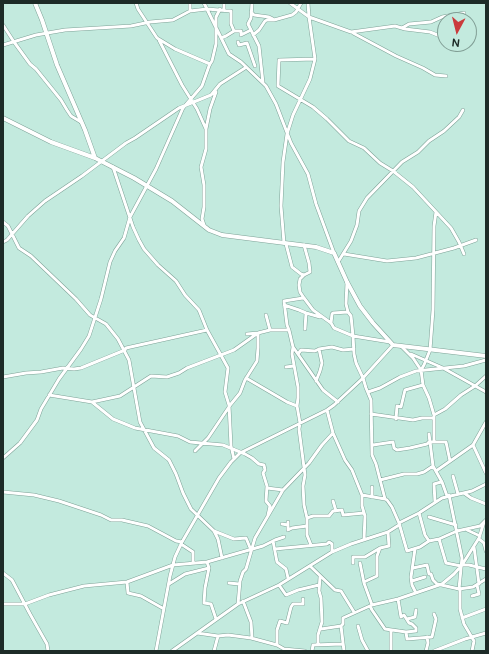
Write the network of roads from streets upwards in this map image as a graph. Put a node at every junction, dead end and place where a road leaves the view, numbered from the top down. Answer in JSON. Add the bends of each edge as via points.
{"nodes":[{"id":1,"x":35,"y":3,"type":"edge"},
{"id":2,"x":136,"y":3,"type":"edge"},
{"id":3,"x":190,"y":3,"type":"edge"},
{"id":4,"x":204,"y":3,"type":"edge"},
{"id":5,"x":224,"y":3,"type":"edge"},
{"id":6,"x":252,"y":3,"type":"edge"},
{"id":7,"x":290,"y":3,"type":"edge"},
{"id":8,"x":301,"y":3,"type":"edge"},
{"id":9,"x":308,"y":3,"type":"edge"},
{"id":10,"x":297,"y":8,"type":"junction"},
{"id":11,"x":206,"y":9,"type":"junction"},
{"id":12,"x":222,"y":10,"type":"junction"},
{"id":13,"x":190,"y":11,"type":"junction"},
{"id":14,"x":251,"y":12,"type":"junction"},
{"id":15,"x":309,"y":17,"type":"junction"},
{"id":16,"x":437,"y":19,"type":"edge"},
{"id":17,"x":274,"y":20,"type":"junction"},
{"id":18,"x":146,"y":22,"type":"junction"},
{"id":19,"x":3,"y":25,"type":"edge"},
{"id":20,"x":216,"y":26,"type":"junction"},
{"id":21,"x":402,"y":28,"type":"junction"},
{"id":22,"x":234,"y":30,"type":"junction"},
{"id":23,"x":251,"y":30,"type":"junction"},
{"id":24,"x":351,"y":32,"type":"junction"},
{"id":25,"x":47,"y":33,"type":"junction"},
{"id":26,"x":437,"y":35,"type":"edge"},
{"id":27,"x":253,"y":36,"type":"junction"},
{"id":28,"x":220,"y":38,"type":"junction"},
{"id":29,"x":159,"y":39,"type":"junction"},
{"id":30,"x":13,"y":42,"type":"junction"},
{"id":31,"x":238,"y":42,"type":"dead end"},
{"id":32,"x":3,"y":45,"type":"edge"},
{"id":33,"x":315,"y":59,"type":"junction"},
{"id":34,"x":261,"y":63,"type":"junction"},
{"id":35,"x":210,"y":64,"type":"junction"},
{"id":36,"x":255,"y":66,"type":"junction"},
{"id":37,"x":245,"y":68,"type":"junction"},
{"id":38,"x":249,"y":70,"type":"junction"},
{"id":39,"x":446,"y":76,"type":"dead end"},
{"id":40,"x":263,"y":83,"type":"junction"},
{"id":41,"x":216,"y":90,"type":"junction"},
{"id":42,"x":300,"y":99,"type":"junction"},
{"id":43,"x":192,"y":101,"type":"junction"},
{"id":44,"x":187,"y":105,"type":"junction"},
{"id":45,"x":463,"y":110,"type":"dead end"},
{"id":46,"x":3,"y":118,"type":"edge"},
{"id":47,"x":81,"y":122,"type":"junction"},
{"id":48,"x":206,"y":129,"type":"junction"},
{"id":49,"x":287,"y":134,"type":"junction"},
{"id":50,"x":95,"y":158,"type":"junction"},
{"id":51,"x":101,"y":161,"type":"junction"},
{"id":52,"x":113,"y":167,"type":"junction"},
{"id":53,"x":393,"y":171,"type":"junction"},
{"id":54,"x":147,"y":186,"type":"junction"},
{"id":55,"x":436,"y":212,"type":"junction"},
{"id":56,"x":130,"y":217,"type":"junction"},
{"id":57,"x":3,"y":222,"type":"edge"},
{"id":58,"x":204,"y":226,"type":"junction"},
{"id":59,"x":12,"y":234,"type":"junction"},
{"id":60,"x":476,"y":240,"type":"dead end"},
{"id":61,"x":3,"y":242,"type":"edge"},
{"id":62,"x":285,"y":243,"type":"junction"},
{"id":63,"x":304,"y":245,"type":"junction"},
{"id":64,"x":461,"y":246,"type":"junction"},
{"id":65,"x":434,"y":252,"type":"junction"},
{"id":66,"x":334,"y":254,"type":"junction"},
{"id":67,"x":344,"y":254,"type":"junction"},
{"id":68,"x":464,"y":254,"type":"dead end"},
{"id":69,"x":338,"y":262,"type":"junction"},
{"id":70,"x":304,"y":275,"type":"junction"},
{"id":71,"x":347,"y":282,"type":"junction"},
{"id":72,"x":303,"y":298,"type":"junction"},
{"id":73,"x":284,"y":305,"type":"junction"},
{"id":74,"x":348,"y":312,"type":"junction"},
{"id":75,"x":306,"y":313,"type":"junction"},
{"id":76,"x":266,"y":315,"type":"dead end"},
{"id":77,"x":95,"y":318,"type":"junction"},
{"id":78,"x":324,"y":318,"type":"junction"},
{"id":79,"x":331,"y":323,"type":"junction"},
{"id":80,"x":305,"y":329,"type":"dead end"},
{"id":81,"x":207,"y":330,"type":"junction"},
{"id":82,"x":270,"y":330,"type":"junction"},
{"id":83,"x":289,"y":330,"type":"junction"},
{"id":84,"x":247,"y":334,"type":"dead end"},
{"id":85,"x":258,"y":334,"type":"junction"},
{"id":86,"x":352,"y":336,"type":"junction"},
{"id":87,"x":392,"y":343,"type":"junction"},
{"id":88,"x":400,"y":346,"type":"junction"},
{"id":89,"x":293,"y":347,"type":"junction"},
{"id":90,"x":319,"y":349,"type":"junction"},
{"id":91,"x":354,"y":349,"type":"junction"},
{"id":92,"x":125,"y":350,"type":"junction"},
{"id":93,"x":430,"y":350,"type":"junction"},
{"id":94,"x":298,"y":354,"type":"junction"},
{"id":95,"x":410,"y":354,"type":"junction"},
{"id":96,"x":221,"y":355,"type":"junction"},
{"id":97,"x":486,"y":356,"type":"edge"},
{"id":98,"x":486,"y":360,"type":"edge"},
{"id":99,"x":426,"y":361,"type":"junction"},
{"id":100,"x":294,"y":366,"type":"junction"},
{"id":101,"x":286,"y":367,"type":"dead end"},
{"id":102,"x":66,"y":368,"type":"junction"},
{"id":103,"x":443,"y":368,"type":"junction"},
{"id":104,"x":421,"y":370,"type":"junction"},
{"id":105,"x":486,"y":376,"type":"edge"},
{"id":106,"x":3,"y":377,"type":"edge"},
{"id":107,"x":246,"y":378,"type":"junction"},
{"id":108,"x":363,"y":378,"type":"junction"},
{"id":109,"x":316,"y":380,"type":"junction"},
{"id":110,"x":423,"y":385,"type":"junction"},
{"id":111,"x":475,"y":386,"type":"junction"},
{"id":112,"x":134,"y":388,"type":"junction"},
{"id":113,"x":368,"y":392,"type":"junction"},
{"id":114,"x":486,"y":392,"type":"edge"},
{"id":115,"x":49,"y":395,"type":"junction"},
{"id":116,"x":92,"y":402,"type":"junction"},
{"id":117,"x":338,"y":402,"type":"junction"},
{"id":118,"x":297,"y":406,"type":"junction"},
{"id":119,"x":229,"y":407,"type":"junction"},
{"id":120,"x":327,"y":410,"type":"junction"},
{"id":121,"x":371,"y":414,"type":"junction"},
{"id":122,"x":433,"y":416,"type":"junction"},
{"id":123,"x":396,"y":418,"type":"junction"},
{"id":124,"x":486,"y":422,"type":"edge"},
{"id":125,"x":300,"y":424,"type":"junction"},
{"id":126,"x":144,"y":429,"type":"junction"},
{"id":127,"x":333,"y":433,"type":"junction"},
{"id":128,"x":429,"y":434,"type":"dead end"},
{"id":129,"x":429,"y":442,"type":"junction"},
{"id":130,"x":434,"y":442,"type":"junction"},
{"id":131,"x":203,"y":443,"type":"junction"},
{"id":132,"x":373,"y":445,"type":"junction"},
{"id":133,"x":473,"y":445,"type":"junction"},
{"id":134,"x":231,"y":448,"type":"junction"},
{"id":135,"x":195,"y":451,"type":"dead end"},
{"id":136,"x":242,"y":452,"type":"junction"},
{"id":137,"x":3,"y":458,"type":"edge"},
{"id":138,"x":234,"y":459,"type":"junction"},
{"id":139,"x":450,"y":462,"type":"junction"},
{"id":140,"x":433,"y":466,"type":"junction"},
{"id":141,"x":304,"y":468,"type":"junction"},
{"id":142,"x":436,"y":471,"type":"junction"},
{"id":143,"x":486,"y":473,"type":"edge"},
{"id":144,"x":453,"y":476,"type":"dead end"},
{"id":145,"x":380,"y":480,"type":"junction"},
{"id":146,"x":441,"y":482,"type":"junction"},
{"id":147,"x":486,"y":484,"type":"edge"},
{"id":148,"x":372,"y":487,"type":"dead end"},
{"id":149,"x":267,"y":488,"type":"junction"},
{"id":150,"x":283,"y":490,"type":"junction"},
{"id":151,"x":3,"y":492,"type":"edge"},
{"id":152,"x":464,"y":493,"type":"junction"},
{"id":153,"x":458,"y":494,"type":"junction"},
{"id":154,"x":362,"y":495,"type":"junction"},
{"id":155,"x":448,"y":496,"type":"junction"},
{"id":156,"x":372,"y":497,"type":"junction"},
{"id":157,"x":385,"y":499,"type":"junction"},
{"id":158,"x":333,"y":501,"type":"dead end"},
{"id":159,"x":435,"y":502,"type":"junction"},
{"id":160,"x":486,"y":504,"type":"edge"},
{"id":161,"x":336,"y":511,"type":"junction"},
{"id":162,"x":364,"y":513,"type":"junction"},
{"id":163,"x":419,"y":513,"type":"junction"},
{"id":164,"x":268,"y":515,"type":"junction"},
{"id":165,"x":197,"y":516,"type":"junction"},
{"id":166,"x":429,"y":517,"type":"dead end"},
{"id":167,"x":307,"y":518,"type":"junction"},
{"id":168,"x":485,"y":522,"type":"edge"},
{"id":169,"x":399,"y":523,"type":"junction"},
{"id":170,"x":282,"y":524,"type":"dead end"},
{"id":171,"x":456,"y":525,"type":"junction"},
{"id":172,"x":307,"y":526,"type":"junction"},
{"id":173,"x":466,"y":530,"type":"junction"},
{"id":174,"x":214,"y":531,"type":"junction"},
{"id":175,"x":457,"y":531,"type":"junction"},
{"id":176,"x":388,"y":532,"type":"junction"},
{"id":177,"x":284,"y":537,"type":"dead end"},
{"id":178,"x":479,"y":538,"type":"junction"},
{"id":179,"x":439,"y":539,"type":"junction"},
{"id":180,"x":364,"y":540,"type":"junction"},
{"id":181,"x":273,"y":541,"type":"junction"},
{"id":182,"x":429,"y":541,"type":"junction"},
{"id":183,"x":181,"y":543,"type":"junction"},
{"id":184,"x":311,"y":545,"type":"junction"},
{"id":185,"x":474,"y":547,"type":"junction"},
{"id":186,"x":380,"y":548,"type":"junction"},
{"id":187,"x":275,"y":549,"type":"junction"},
{"id":188,"x":415,"y":549,"type":"junction"},
{"id":189,"x":251,"y":550,"type":"junction"},
{"id":190,"x":486,"y":551,"type":"edge"},
{"id":191,"x":332,"y":552,"type":"junction"},
{"id":192,"x":222,"y":558,"type":"junction"},
{"id":193,"x":207,"y":562,"type":"junction"},
{"id":194,"x":193,"y":563,"type":"junction"},
{"id":195,"x":353,"y":563,"type":"dead end"},
{"id":196,"x":360,"y":563,"type":"dead end"},
{"id":197,"x":173,"y":565,"type":"junction"},
{"id":198,"x":310,"y":566,"type":"junction"},
{"id":199,"x":461,"y":566,"type":"junction"},
{"id":200,"x":209,"y":568,"type":"junction"},
{"id":201,"x":413,"y":568,"type":"junction"},
{"id":202,"x":477,"y":568,"type":"junction"},
{"id":203,"x":486,"y":569,"type":"edge"},
{"id":204,"x":3,"y":572,"type":"edge"},
{"id":205,"x":320,"y":577,"type":"junction"},
{"id":206,"x":425,"y":577,"type":"dead end"},
{"id":207,"x":288,"y":578,"type":"junction"},
{"id":208,"x":486,"y":579,"type":"edge"},
{"id":209,"x":412,"y":580,"type":"junction"},
{"id":210,"x":127,"y":582,"type":"junction"},
{"id":211,"x":364,"y":582,"type":"junction"},
{"id":212,"x":229,"y":583,"type":"dead end"},
{"id":213,"x":169,"y":584,"type":"junction"},
{"id":214,"x":239,"y":584,"type":"junction"},
{"id":215,"x":442,"y":584,"type":"junction"},
{"id":216,"x":279,"y":585,"type":"junction"},
{"id":217,"x":319,"y":585,"type":"junction"},
{"id":218,"x":478,"y":585,"type":"junction"},
{"id":219,"x":459,"y":589,"type":"junction"},
{"id":220,"x":416,"y":593,"type":"junction"},
{"id":221,"x":286,"y":595,"type":"junction"},
{"id":222,"x":472,"y":596,"type":"dead end"},
{"id":223,"x":303,"y":599,"type":"dead end"},
{"id":224,"x":288,"y":600,"type":"dead end"},
{"id":225,"x":398,"y":600,"type":"junction"},
{"id":226,"x":243,"y":601,"type":"junction"},
{"id":227,"x":3,"y":604,"type":"edge"},
{"id":228,"x":25,"y":604,"type":"junction"},
{"id":229,"x":238,"y":604,"type":"junction"},
{"id":230,"x":371,"y":605,"type":"junction"},
{"id":231,"x":164,"y":609,"type":"junction"},
{"id":232,"x":486,"y":609,"type":"edge"},
{"id":233,"x":416,"y":610,"type":"dead end"},
{"id":234,"x":354,"y":612,"type":"junction"},
{"id":235,"x":434,"y":614,"type":"dead end"},
{"id":236,"x":462,"y":618,"type":"junction"},
{"id":237,"x":216,"y":619,"type":"junction"},
{"id":238,"x":407,"y":619,"type":"junction"},
{"id":239,"x":341,"y":626,"type":"junction"},
{"id":240,"x":358,"y":626,"type":"dead end"},
{"id":241,"x":321,"y":629,"type":"junction"},
{"id":242,"x":391,"y":631,"type":"junction"},
{"id":243,"x":416,"y":631,"type":"junction"},
{"id":244,"x":406,"y":632,"type":"junction"},
{"id":245,"x":197,"y":633,"type":"junction"},
{"id":246,"x":484,"y":633,"type":"edge"},
{"id":247,"x":218,"y":636,"type":"junction"},
{"id":248,"x":486,"y":636,"type":"edge"},
{"id":249,"x":427,"y":637,"type":"junction"},
{"id":250,"x":472,"y":637,"type":"junction"},
{"id":251,"x":252,"y":638,"type":"junction"},
{"id":252,"x":416,"y":638,"type":"junction"},
{"id":253,"x":343,"y":644,"type":"junction"},
{"id":254,"x":277,"y":645,"type":"junction"},
{"id":255,"x":318,"y":645,"type":"junction"},
{"id":256,"x":48,"y":651,"type":"edge"},
{"id":257,"x":156,"y":651,"type":"edge"},
{"id":258,"x":172,"y":651,"type":"edge"},
{"id":259,"x":214,"y":651,"type":"edge"},
{"id":260,"x":305,"y":651,"type":"edge"},
{"id":261,"x":312,"y":651,"type":"edge"},
{"id":262,"x":344,"y":651,"type":"edge"},
{"id":263,"x":368,"y":651,"type":"edge"},
{"id":264,"x":391,"y":651,"type":"edge"},
{"id":265,"x":426,"y":651,"type":"edge"},
{"id":266,"x":435,"y":651,"type":"edge"},
{"id":267,"x":472,"y":651,"type":"edge"}],
"edges":[{"from":1,"to":25,"type":"street"},
{"from":2,"to":18,"type":"street"},
{"from":3,"to":13,"type":"street"},
{"from":4,"to":11,"type":"street"},
{"from":5,"to":12,"type":"street"},
{"from":6,"to":14,"type":"street"},
{"from":7,"to":10,"type":"street"},
{"from":8,"to":10,"type":"street"},
{"from":9,"to":15,"type":"street"},
{"from":10,"to":15,"type":"street"},
{"from":10,"to":17,"type":"street","via":[[292,15]]},
{"from":11,"to":12,"type":"street"},
{"from":11,"to":13,"type":"street"},
{"from":11,"to":20,"type":"street"},
{"from":12,"to":20,"type":"street","via":[[216,17]]},
{"from":12,"to":22,"type":"street","via":[[231,11],[231,24]]},
{"from":13,"to":18,"type":"street","via":[[173,20]]},
{"from":14,"to":17,"type":"street"},
{"from":14,"to":23,"type":"street","via":[[248,24]]},
{"from":15,"to":24,"type":"street"},
{"from":15,"to":33,"type":"street"},
{"from":16,"to":21,"type":"street","via":[[409,24]]},
{"from":17,"to":27,"type":"street","via":[[265,21]]},
{"from":18,"to":25,"type":"street","via":[[131,26]]},
{"from":18,"to":29,"type":"street"},
{"from":19,"to":30,"type":"street"},
{"from":20,"to":28,"type":"street"},
{"from":20,"to":35,"type":"street","via":[[216,44]]},
{"from":21,"to":24,"type":"street","via":[[395,26]]},
{"from":21,"to":26,"type":"street"},
{"from":22,"to":23,"type":"street","via":[[241,31],[241,35]]},
{"from":22,"to":28,"type":"street"},
{"from":23,"to":27,"type":"street"},
{"from":24,"to":39,"type":"street","via":[[435,75]]},
{"from":25,"to":30,"type":"street"},
{"from":25,"to":47,"type":"street"},
{"from":27,"to":34,"type":"street","via":[[259,46]]},
{"from":28,"to":37,"type":"street","via":[[229,54]]},
{"from":29,"to":35,"type":"street","via":[[174,49]]},
{"from":29,"to":43,"type":"street"},
{"from":30,"to":32,"type":"street"},
{"from":30,"to":47,"type":"street","via":[[67,110]]},
{"from":31,"to":36,"type":"street","via":[[239,45],[247,43]]},
{"from":33,"to":42,"type":"street","via":[[310,79]]},
{"from":33,"to":42,"type":"street","via":[[279,60],[278,86]]},
{"from":34,"to":36,"type":"street"},
{"from":34,"to":40,"type":"street"},
{"from":35,"to":43,"type":"street","via":[[202,86]]},
{"from":36,"to":38,"type":"street"},
{"from":37,"to":38,"type":"street"},
{"from":37,"to":41,"type":"street","via":[[220,84]]},
{"from":38,"to":40,"type":"street"},
{"from":40,"to":49,"type":"street","via":[[276,104]]},
{"from":41,"to":43,"type":"street","via":[[211,95]]},
{"from":41,"to":48,"type":"street"},
{"from":42,"to":49,"type":"street"},
{"from":42,"to":53,"type":"street","via":[[327,119],[349,141],[364,148],[380,164]]},
{"from":43,"to":44,"type":"street"},
{"from":43,"to":48,"type":"street"},
{"from":44,"to":51,"type":"street","via":[[126,142]]},
{"from":44,"to":54,"type":"street","via":[[183,108],[167,148]]},
{"from":45,"to":53,"type":"street","via":[[444,132]]},
{"from":46,"to":50,"type":"street","via":[[51,142]]},
{"from":47,"to":50,"type":"street"},
{"from":48,"to":58,"type":"street","via":[[206,149],[201,167],[204,185]]},
{"from":49,"to":62,"type":"street","via":[[281,206]]},
{"from":49,"to":66,"type":"street","via":[[308,174]]},
{"from":50,"to":51,"type":"street"},
{"from":51,"to":52,"type":"street"},
{"from":51,"to":59,"type":"street","via":[[36,208]]},
{"from":52,"to":54,"type":"street"},
{"from":52,"to":56,"type":"street"},
{"from":53,"to":55,"type":"street","via":[[413,187]]},
{"from":53,"to":67,"type":"street","via":[[367,198],[359,211],[357,225]]},
{"from":54,"to":56,"type":"street"},
{"from":54,"to":58,"type":"street","via":[[172,201]]},
{"from":55,"to":64,"type":"street","via":[[451,228]]},
{"from":55,"to":65,"type":"street"},
{"from":56,"to":77,"type":"street","via":[[124,238],[110,262]]},
{"from":56,"to":81,"type":"street","via":[[144,249],[176,281],[199,310]]},
{"from":57,"to":59,"type":"street"},
{"from":58,"to":62,"type":"street","via":[[222,235]]},
{"from":59,"to":61,"type":"street"},
{"from":59,"to":77,"type":"street","via":[[19,248],[31,256]]},
{"from":60,"to":64,"type":"street"},
{"from":62,"to":63,"type":"street"},
{"from":62,"to":70,"type":"street","via":[[292,266]]},
{"from":63,"to":66,"type":"street"},
{"from":63,"to":70,"type":"street","via":[[310,272]]},
{"from":64,"to":65,"type":"street"},
{"from":64,"to":68,"type":"street"},
{"from":65,"to":67,"type":"street","via":[[416,258],[387,261]]},
{"from":65,"to":93,"type":"street","via":[[434,310]]},
{"from":66,"to":69,"type":"street"},
{"from":67,"to":69,"type":"street"},
{"from":69,"to":71,"type":"street"},
{"from":70,"to":72,"type":"street","via":[[299,285]]},
{"from":71,"to":74,"type":"street"},
{"from":71,"to":87,"type":"street","via":[[360,306]]},
{"from":72,"to":73,"type":"street","via":[[284,301]]},
{"from":72,"to":78,"type":"street"},
{"from":73,"to":75,"type":"street"},
{"from":73,"to":83,"type":"street"},
{"from":74,"to":79,"type":"street","via":[[332,314]]},
{"from":74,"to":86,"type":"street","via":[[351,316]]},
{"from":75,"to":78,"type":"street"},
{"from":75,"to":80,"type":"street"},
{"from":76,"to":82,"type":"street"},
{"from":77,"to":92,"type":"street","via":[[111,328]]},
{"from":77,"to":102,"type":"street","via":[[89,336]]},
{"from":78,"to":79,"type":"street"},
{"from":79,"to":86,"type":"street","via":[[334,328]]},
{"from":81,"to":92,"type":"street","via":[[134,345]]},
{"from":81,"to":96,"type":"street"},
{"from":82,"to":83,"type":"street"},
{"from":82,"to":85,"type":"street"},
{"from":83,"to":89,"type":"street"},
{"from":84,"to":85,"type":"street"},
{"from":85,"to":96,"type":"street","via":[[234,350]]},
{"from":85,"to":107,"type":"street","via":[[257,361]]},
{"from":86,"to":87,"type":"street"},
{"from":86,"to":91,"type":"street"},
{"from":87,"to":88,"type":"street"},
{"from":87,"to":108,"type":"street"},
{"from":88,"to":93,"type":"street"},
{"from":88,"to":95,"type":"street"},
{"from":89,"to":94,"type":"street"},
{"from":89,"to":100,"type":"street"},
{"from":90,"to":91,"type":"street"},
{"from":90,"to":94,"type":"street","via":[[301,350]]},
{"from":90,"to":109,"type":"street","via":[[322,363]]},
{"from":91,"to":108,"type":"street","via":[[356,363]]},
{"from":92,"to":102,"type":"street","via":[[81,368]]},
{"from":92,"to":112,"type":"street"},
{"from":93,"to":97,"type":"street"},
{"from":93,"to":99,"type":"street"},
{"from":94,"to":109,"type":"street"},
{"from":95,"to":99,"type":"street"},
{"from":95,"to":104,"type":"street"},
{"from":96,"to":112,"type":"street","via":[[167,377],[151,376]]},
{"from":96,"to":119,"type":"street","via":[[228,368],[225,392]]},
{"from":98,"to":103,"type":"street"},
{"from":99,"to":103,"type":"street"},
{"from":99,"to":104,"type":"street"},
{"from":100,"to":101,"type":"street"},
{"from":100,"to":118,"type":"street"},
{"from":102,"to":106,"type":"street"},
{"from":102,"to":115,"type":"street"},
{"from":103,"to":104,"type":"street"},
{"from":103,"to":111,"type":"street"},
{"from":104,"to":110,"type":"street"},
{"from":104,"to":113,"type":"street"},
{"from":105,"to":111,"type":"street"},
{"from":107,"to":118,"type":"street"},
{"from":107,"to":119,"type":"street","via":[[240,393]]},
{"from":108,"to":113,"type":"street"},
{"from":108,"to":117,"type":"street"},
{"from":109,"to":117,"type":"street","via":[[323,390]]},
{"from":110,"to":122,"type":"street"},
{"from":110,"to":123,"type":"street","via":[[405,390],[401,407],[397,406]]},
{"from":111,"to":114,"type":"street"},
{"from":111,"to":122,"type":"street"},
{"from":112,"to":116,"type":"street","via":[[120,396]]},
{"from":112,"to":126,"type":"street","via":[[140,422]]},
{"from":113,"to":121,"type":"street"},
{"from":115,"to":116,"type":"street"},
{"from":115,"to":137,"type":"street","via":[[37,420],[20,443]]},
{"from":116,"to":126,"type":"street","via":[[113,419]]},
{"from":117,"to":120,"type":"street"},
{"from":118,"to":125,"type":"street"},
{"from":119,"to":131,"type":"street"},
{"from":119,"to":134,"type":"street"},
{"from":120,"to":125,"type":"street"},
{"from":120,"to":127,"type":"street"},
{"from":121,"to":123,"type":"street"},
{"from":121,"to":132,"type":"street"},
{"from":122,"to":123,"type":"street","via":[[413,420]]},
{"from":122,"to":130,"type":"street"},
{"from":124,"to":133,"type":"street"},
{"from":125,"to":136,"type":"street"},
{"from":125,"to":141,"type":"street"},
{"from":126,"to":131,"type":"street","via":[[178,436],[190,442]]},
{"from":126,"to":165,"type":"street","via":[[154,448],[169,460],[183,493]]},
{"from":127,"to":141,"type":"street"},
{"from":127,"to":154,"type":"street"},
{"from":128,"to":129,"type":"street"},
{"from":129,"to":130,"type":"street"},
{"from":129,"to":132,"type":"street","via":[[397,450],[393,442]]},
{"from":129,"to":140,"type":"street"},
{"from":130,"to":139,"type":"street","via":[[446,442]]},
{"from":131,"to":134,"type":"street"},
{"from":131,"to":135,"type":"street"},
{"from":132,"to":145,"type":"street","via":[[372,455]]},
{"from":133,"to":139,"type":"street"},
{"from":133,"to":143,"type":"street"},
{"from":134,"to":136,"type":"street"},
{"from":134,"to":138,"type":"street"},
{"from":136,"to":138,"type":"street"},
{"from":136,"to":149,"type":"street","via":[[264,465],[263,473]]},
{"from":138,"to":165,"type":"street","via":[[219,478]]},
{"from":139,"to":142,"type":"street"},
{"from":140,"to":142,"type":"street"},
{"from":140,"to":145,"type":"street","via":[[417,474],[404,474]]},
{"from":141,"to":150,"type":"street"},
{"from":141,"to":167,"type":"street","via":[[304,505]]},
{"from":142,"to":146,"type":"street"},
{"from":144,"to":153,"type":"street"},
{"from":145,"to":157,"type":"street"},
{"from":146,"to":155,"type":"street"},
{"from":146,"to":159,"type":"street","via":[[434,484]]},
{"from":147,"to":152,"type":"street"},
{"from":148,"to":156,"type":"street"},
{"from":149,"to":150,"type":"street"},
{"from":149,"to":164,"type":"street","via":[[266,501],[270,506]]},
{"from":150,"to":164,"type":"street"},
{"from":151,"to":183,"type":"street","via":[[39,496],[111,520],[148,526]]},
{"from":152,"to":153,"type":"street"},
{"from":152,"to":160,"type":"street"},
{"from":153,"to":155,"type":"street"},
{"from":154,"to":156,"type":"street"},
{"from":154,"to":162,"type":"street"},
{"from":155,"to":159,"type":"street"},
{"from":155,"to":171,"type":"street"},
{"from":156,"to":157,"type":"street"},
{"from":157,"to":169,"type":"street","via":[[392,507]]},
{"from":158,"to":161,"type":"street"},
{"from":159,"to":163,"type":"street"},
{"from":161,"to":162,"type":"street","via":[[342,510],[343,515]]},
{"from":161,"to":167,"type":"street","via":[[329,516]]},
{"from":162,"to":180,"type":"street"},
{"from":163,"to":169,"type":"street"},
{"from":163,"to":182,"type":"street"},
{"from":164,"to":189,"type":"street"},
{"from":165,"to":174,"type":"street"},
{"from":165,"to":183,"type":"street"},
{"from":166,"to":171,"type":"street"},
{"from":167,"to":172,"type":"street"},
{"from":168,"to":173,"type":"street"},
{"from":168,"to":178,"type":"street"},
{"from":169,"to":176,"type":"street"},
{"from":169,"to":188,"type":"street","via":[[407,551]]},
{"from":170,"to":172,"type":"street","via":[[288,524],[288,530]]},
{"from":171,"to":175,"type":"street"},
{"from":172,"to":184,"type":"street"},
{"from":173,"to":175,"type":"street"},
{"from":173,"to":178,"type":"street"},
{"from":174,"to":189,"type":"street","via":[[234,539],[246,538]]},
{"from":174,"to":192,"type":"street"},
{"from":175,"to":179,"type":"street"},
{"from":175,"to":199,"type":"street"},
{"from":176,"to":180,"type":"street"},
{"from":176,"to":186,"type":"street","via":[[389,546]]},
{"from":177,"to":181,"type":"street"},
{"from":178,"to":185,"type":"street"},
{"from":178,"to":190,"type":"street","via":[[484,543]]},
{"from":179,"to":182,"type":"street"},
{"from":179,"to":199,"type":"street","via":[[446,563]]},
{"from":180,"to":191,"type":"street"},
{"from":181,"to":187,"type":"street"},
{"from":181,"to":189,"type":"street"},
{"from":182,"to":188,"type":"street"},
{"from":183,"to":194,"type":"street","via":[[193,552]]},
{"from":183,"to":197,"type":"street"},
{"from":184,"to":187,"type":"street"},
{"from":184,"to":191,"type":"street","via":[[329,542],[332,544]]},
{"from":185,"to":199,"type":"street"},
{"from":185,"to":202,"type":"street"},
{"from":186,"to":195,"type":"street","via":[[365,557],[353,556]]},
{"from":186,"to":211,"type":"street","via":[[377,556],[377,576]]},
{"from":187,"to":207,"type":"street","via":[[277,562],[286,569]]},
{"from":188,"to":201,"type":"street"},
{"from":189,"to":192,"type":"street"},
{"from":189,"to":214,"type":"street"},
{"from":191,"to":198,"type":"street"},
{"from":192,"to":193,"type":"street"},
{"from":193,"to":194,"type":"street"},
{"from":193,"to":200,"type":"street"},
{"from":194,"to":197,"type":"street"},
{"from":196,"to":211,"type":"street"},
{"from":197,"to":210,"type":"street"},
{"from":197,"to":213,"type":"street"},
{"from":198,"to":205,"type":"street"},
{"from":198,"to":207,"type":"street"},
{"from":199,"to":202,"type":"street"},
{"from":199,"to":215,"type":"street"},
{"from":199,"to":219,"type":"street"},
{"from":200,"to":213,"type":"street","via":[[184,574]]},
{"from":200,"to":237,"type":"street","via":[[204,603],[211,604]]},
{"from":201,"to":209,"type":"street"},
{"from":201,"to":215,"type":"street","via":[[427,565],[433,580],[437,584]]},
{"from":202,"to":203,"type":"street"},
{"from":202,"to":218,"type":"street"},
{"from":204,"to":228,"type":"street","via":[[12,580]]},
{"from":205,"to":217,"type":"street"},
{"from":205,"to":234,"type":"street","via":[[334,590],[341,591]]},
{"from":206,"to":209,"type":"street"},
{"from":207,"to":216,"type":"street"},
{"from":208,"to":218,"type":"street"},
{"from":209,"to":220,"type":"street"},
{"from":210,"to":228,"type":"street","via":[[84,586]]},
{"from":210,"to":231,"type":"street","via":[[128,593],[141,596]]},
{"from":211,"to":230,"type":"street"},
{"from":212,"to":214,"type":"street"},
{"from":213,"to":231,"type":"street"},
{"from":214,"to":229,"type":"street"},
{"from":215,"to":219,"type":"street"},
{"from":215,"to":220,"type":"street"},
{"from":216,"to":221,"type":"street"},
{"from":216,"to":226,"type":"street"},
{"from":217,"to":221,"type":"street"},
{"from":217,"to":241,"type":"street"},
{"from":218,"to":219,"type":"street"},
{"from":218,"to":222,"type":"street","via":[[479,594]]},
{"from":219,"to":236,"type":"street"},
{"from":220,"to":225,"type":"street"},
{"from":221,"to":224,"type":"street"},
{"from":223,"to":254,"type":"street","via":[[303,604],[294,604],[291,607],[287,623],[280,620]]},
{"from":225,"to":230,"type":"street"},
{"from":225,"to":238,"type":"street","via":[[401,617],[404,615]]},
{"from":226,"to":229,"type":"street"},
{"from":226,"to":251,"type":"street","via":[[251,622]]},
{"from":227,"to":228,"type":"street"},
{"from":228,"to":256,"type":"street","via":[[48,644]]},
{"from":229,"to":237,"type":"street"},
{"from":230,"to":234,"type":"street"},
{"from":230,"to":242,"type":"street","via":[[386,629]]},
{"from":231,"to":257,"type":"street"},
{"from":232,"to":236,"type":"street"},
{"from":233,"to":238,"type":"street","via":[[415,617]]},
{"from":234,"to":239,"type":"street","via":[[343,618]]},
{"from":235,"to":249,"type":"street","via":[[436,619],[432,637]]},
{"from":236,"to":250,"type":"street"},
{"from":237,"to":245,"type":"street"},
{"from":238,"to":243,"type":"street"},
{"from":239,"to":241,"type":"street"},
{"from":239,"to":253,"type":"street"},
{"from":240,"to":263,"type":"street"},
{"from":241,"to":255,"type":"street"},
{"from":242,"to":244,"type":"street"},
{"from":242,"to":264,"type":"street"},
{"from":243,"to":244,"type":"street"},
{"from":243,"to":252,"type":"street"},
{"from":244,"to":252,"type":"street","via":[[407,639]]},
{"from":245,"to":247,"type":"street"},
{"from":245,"to":258,"type":"street"},
{"from":246,"to":248,"type":"street"},
{"from":246,"to":250,"type":"street"},
{"from":247,"to":251,"type":"street","via":[[228,634]]},
{"from":247,"to":259,"type":"street"},
{"from":249,"to":252,"type":"street"},
{"from":249,"to":265,"type":"street"},
{"from":250,"to":266,"type":"street"},
{"from":250,"to":267,"type":"street"},
{"from":251,"to":254,"type":"street"},
{"from":253,"to":255,"type":"street"},
{"from":253,"to":262,"type":"street"},
{"from":254,"to":260,"type":"street","via":[[284,649]]},
{"from":255,"to":261,"type":"street","via":[[313,645]]}]}
